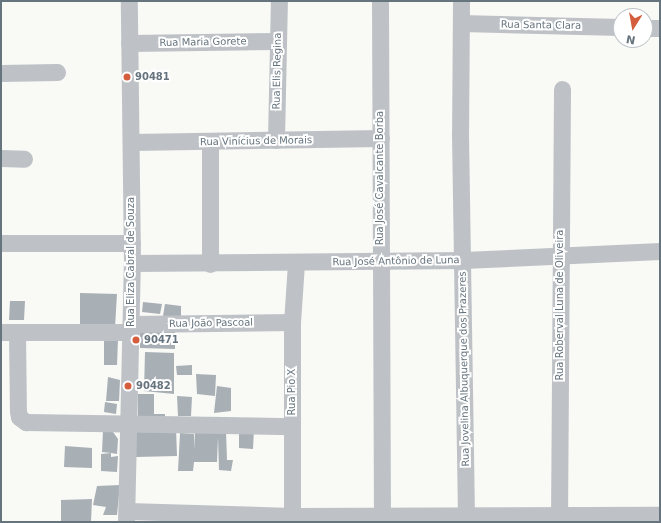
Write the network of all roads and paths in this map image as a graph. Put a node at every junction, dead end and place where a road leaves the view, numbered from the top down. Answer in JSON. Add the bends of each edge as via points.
{"nodes":[{"id":1,"x":129,"y":1,"type":"edge"},
{"id":2,"x":279,"y":1,"type":"edge"},
{"id":3,"x":380,"y":1,"type":"edge"},
{"id":4,"x":461,"y":1,"type":"edge"},
{"id":5,"x":461,"y":23,"type":"junction"},
{"id":6,"x":613,"y":27,"type":"edge"},
{"id":7,"x":277,"y":41,"type":"junction"},
{"id":8,"x":129,"y":43,"type":"junction"},
{"id":9,"x":57,"y":72,"type":"dead end"},
{"id":10,"x":1,"y":73,"type":"edge"},
{"id":11,"x":562,"y":89,"type":"dead end"},
{"id":12,"x":381,"y":138,"type":"junction"},
{"id":13,"x":276,"y":140,"type":"junction"},
{"id":14,"x":131,"y":142,"type":"junction"},
{"id":15,"x":210,"y":142,"type":"junction"},
{"id":16,"x":1,"y":158,"type":"edge"},
{"id":17,"x":24,"y":159,"type":"dead end"},
{"id":18,"x":1,"y":243,"type":"edge"},
{"id":19,"x":132,"y":243,"type":"junction"},
{"id":20,"x":660,"y":251,"type":"edge"},
{"id":21,"x":560,"y":255,"type":"junction"},
{"id":22,"x":463,"y":260,"type":"junction"},
{"id":23,"x":380,"y":261,"type":"junction"},
{"id":24,"x":132,"y":263,"type":"junction"},
{"id":25,"x":296,"y":263,"type":"junction"},
{"id":26,"x":210,"y":264,"type":"junction"},
{"id":27,"x":292,"y":322,"type":"junction"},
{"id":28,"x":131,"y":328,"type":"junction"},
{"id":29,"x":9,"y":332,"type":"edge"},
{"id":30,"x":128,"y":422,"type":"junction"},
{"id":31,"x":292,"y":426,"type":"junction"},
{"id":32,"x":660,"y":515,"type":"edge"},
{"id":33,"x":127,"y":517,"type":"edge"},
{"id":34,"x":559,"y":518,"type":"edge"},
{"id":35,"x":292,"y":519,"type":"edge"},
{"id":36,"x":382,"y":519,"type":"edge"},
{"id":37,"x":466,"y":519,"type":"edge"}],
"edges":[{"from":1,"to":8,"type":"street","name":"Rua Eliza Cabral de Souza"},
{"from":2,"to":7,"type":"street","name":"Rua Elis Regina"},
{"from":3,"to":12,"type":"street","name":"Rua José Cavalcante Borba"},
{"from":4,"to":5,"type":"street","name":"Rua Jovelina Albuquerque dos Prazeres"},
{"from":5,"to":6,"type":"street","name":"Rua Santa Clara"},
{"from":5,"to":22,"type":"street","name":"Rua Jovelina Albuquerque dos Prazeres"},
{"from":7,"to":8,"type":"street","name":"Rua Maria Gorete"},
{"from":7,"to":13,"type":"street","name":"Rua Elis Regina"},
{"from":8,"to":14,"type":"street","name":"Rua Eliza Cabral de Souza"},
{"from":9,"to":10,"type":"street"},
{"from":11,"to":21,"type":"street","name":"Rua Roberval Luna de Oliveira"},
{"from":12,"to":13,"type":"street","name":"Rua Vinícius de Morais"},
{"from":12,"to":23,"type":"street","name":"Rua José Cavalcante Borba"},
{"from":13,"to":15,"type":"street","name":"Rua Vinícius de Morais"},
{"from":14,"to":15,"type":"street","name":"Rua Vinícius de Morais"},
{"from":14,"to":19,"type":"street","name":"Rua Eliza Cabral de Souza"},
{"from":15,"to":26,"type":"street"},
{"from":16,"to":17,"type":"street"},
{"from":18,"to":19,"type":"street"},
{"from":19,"to":24,"type":"street","name":"Rua Eliza Cabral de Souza"},
{"from":20,"to":21,"type":"street","name":"Rua José Antônio de Luna"},
{"from":21,"to":22,"type":"street","name":"Rua José Antônio de Luna"},
{"from":21,"to":34,"type":"street","name":"Rua Roberval Luna de Oliveira"},
{"from":22,"to":23,"type":"street","name":"Rua José Antônio de Luna"},
{"from":22,"to":37,"type":"street","name":"Rua Jovelina Albuquerque dos Prazeres"},
{"from":23,"to":25,"type":"street","name":"Rua José Antônio de Luna"},
{"from":23,"to":36,"type":"street","name":"Rua José Cavalcante Borba"},
{"from":24,"to":26,"type":"street","name":"Rua José Antônio de Luna"},
{"from":24,"to":28,"type":"street","name":"Rua Eliza Cabral de Souza"},
{"from":25,"to":26,"type":"street","name":"Rua José Antônio de Luna"},
{"from":25,"to":27,"type":"street","name":"Rua Pio X"},
{"from":27,"to":28,"type":"street","name":"Rua João Pascoal"},
{"from":27,"to":31,"type":"street","name":"Rua Pio X"},
{"from":28,"to":29,"type":"street","name":"Rua João Pascoal"},
{"from":28,"to":30,"type":"street","name":"Rua Eliza Cabral de Souza"},
{"from":29,"to":30,"type":"street","via":[[18,411],[22,420],[31,423]]},
{"from":30,"to":31,"type":"street"},
{"from":30,"to":33,"type":"street","name":"Rua Eliza Cabral de Souza"},
{"from":31,"to":35,"type":"street","name":"Rua Pio X"},
{"from":32,"to":34,"type":"street"},
{"from":33,"to":35,"type":"street"},
{"from":34,"to":37,"type":"street"},
{"from":35,"to":36,"type":"street"},
{"from":36,"to":37,"type":"street"}]}
